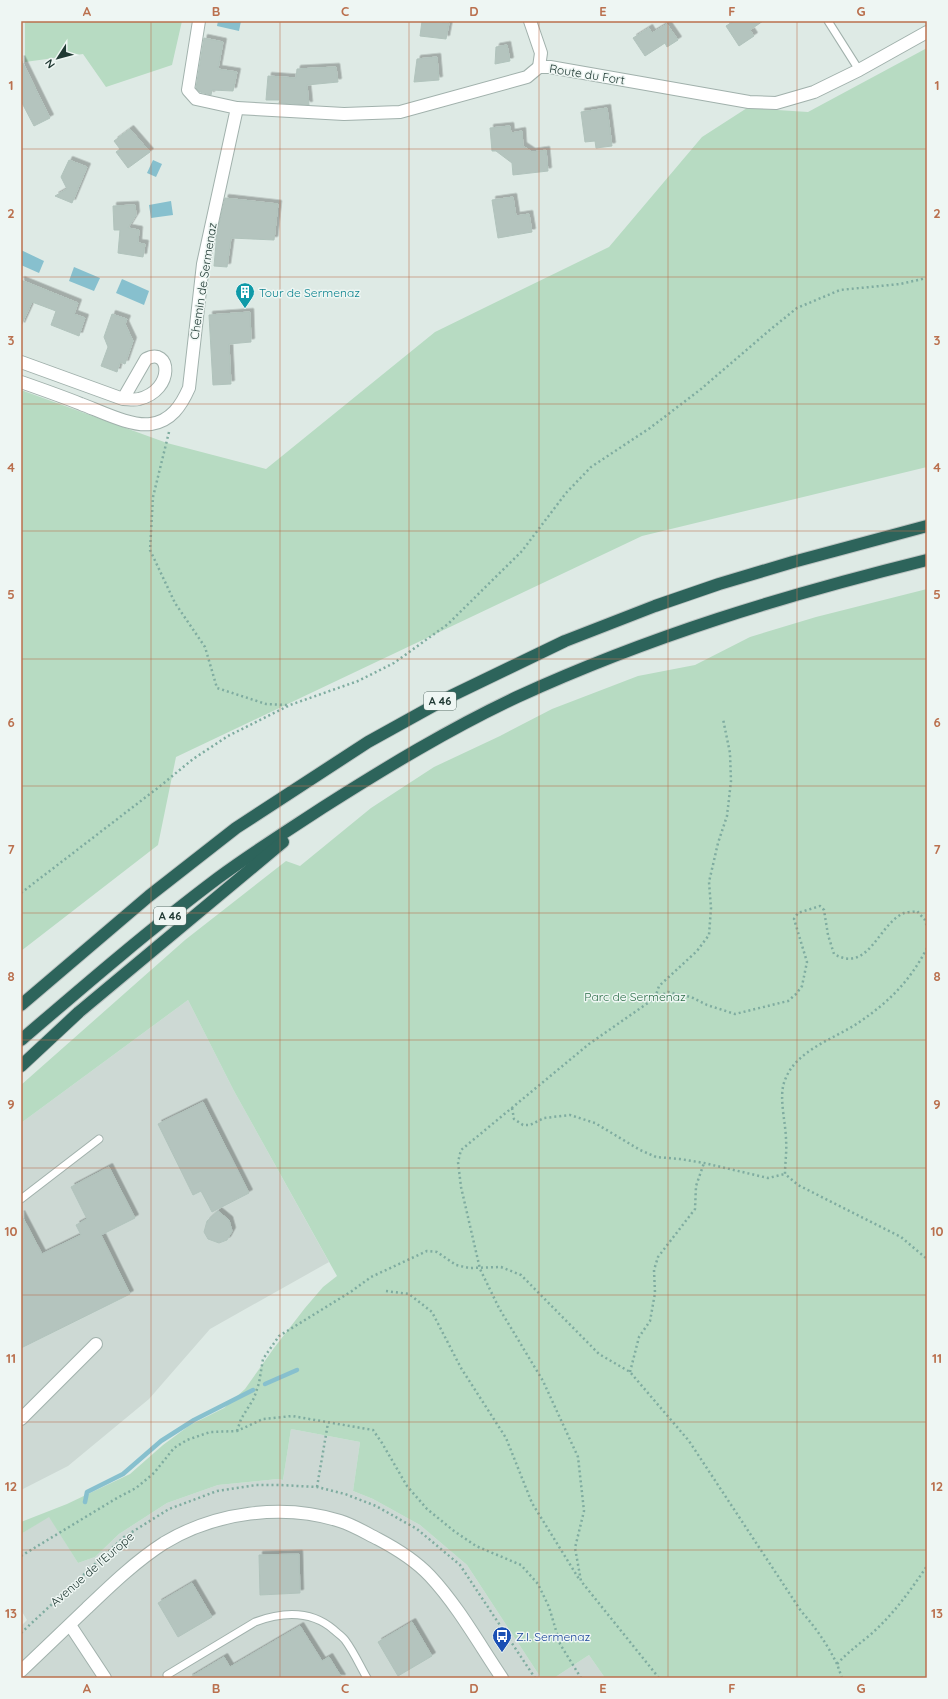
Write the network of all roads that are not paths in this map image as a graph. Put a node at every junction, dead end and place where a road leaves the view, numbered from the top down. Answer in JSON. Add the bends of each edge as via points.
{"nodes":[{"id":1,"x":199,"y":21,"type":"edge"},
{"id":2,"x":530,"y":21,"type":"edge"},
{"id":3,"x":828,"y":21,"type":"edge"},
{"id":4,"x":927,"y":32,"type":"edge"},
{"id":5,"x":539,"y":67,"type":"junction"},
{"id":6,"x":859,"y":70,"type":"junction"},
{"id":7,"x":237,"y":108,"type":"junction"},
{"id":8,"x":21,"y":362,"type":"edge"},
{"id":9,"x":21,"y":382,"type":"edge"},
{"id":10,"x":123,"y":399,"type":"dead end"},
{"id":11,"x":927,"y":526,"type":"edge"},
{"id":12,"x":927,"y":560,"type":"edge"},
{"id":13,"x":329,"y":804,"type":"junction"},
{"id":14,"x":21,"y":1005,"type":"edge"},
{"id":15,"x":21,"y":1040,"type":"edge"},
{"id":16,"x":21,"y":1066,"type":"edge"},
{"id":17,"x":99,"y":1139,"type":"dead end"},
{"id":18,"x":21,"y":1199,"type":"edge"},
{"id":19,"x":96,"y":1344,"type":"dead end"},
{"id":20,"x":21,"y":1419,"type":"edge"},
{"id":21,"x":70,"y":1625,"type":"junction"},
{"id":22,"x":21,"y":1670,"type":"edge"},
{"id":23,"x":105,"y":1678,"type":"edge"},
{"id":24,"x":168,"y":1678,"type":"edge"},
{"id":25,"x":367,"y":1678,"type":"edge"},
{"id":26,"x":502,"y":1678,"type":"edge"}],
"edges":[{"from":1,"to":7,"type":"street","via":[[188,90],[196,99]]},
{"from":2,"to":5,"type":"street","via":[[540,53]]},
{"from":3,"to":6,"type":"lane"},
{"from":4,"to":6,"type":"street","name":"Route du Fort"},
{"from":5,"to":6,"type":"street","name":"Route du Fort","via":[[749,102],[776,103],[814,92]]},
{"from":5,"to":7,"type":"street","name":"Route du Fort","via":[[527,77],[400,112],[344,114]]},
{"from":7,"to":9,"type":"street","name":"Chemin de Sermenaz","via":[[203,264],[189,388],[175,412],[168,418],[152,424],[141,424]]},
{"from":8,"to":10,"type":"street"},
{"from":11,"to":14,"type":"highway","number":"A 46","via":[[786,564],[654,606],[565,641],[451,696],[368,742],[236,828],[149,896]]},
{"from":12,"to":13,"type":"highway","number":"A 46","via":[[738,612],[677,632],[568,675],[466,723],[372,776]]},
{"from":13,"to":15,"type":"highway","number":"A 46","via":[[220,876]]},
{"from":13,"to":16,"type":"highway","via":[[85,1007]]},
{"from":17,"to":18,"type":"lane"},
{"from":19,"to":20,"type":"street"},
{"from":21,"to":22,"type":"street","name":"Avenue de l'Europe"},
{"from":21,"to":23,"type":"street"},
{"from":21,"to":26,"type":"street","name":"Avenue de l'Europe","via":[[139,1561],[164,1543],[193,1529],[249,1514],[312,1514],[350,1524],[400,1551],[430,1576],[459,1613]]},
{"from":24,"to":25,"type":"lane","via":[[167,1675],[255,1622],[290,1613],[314,1617],[345,1640]]}]}
